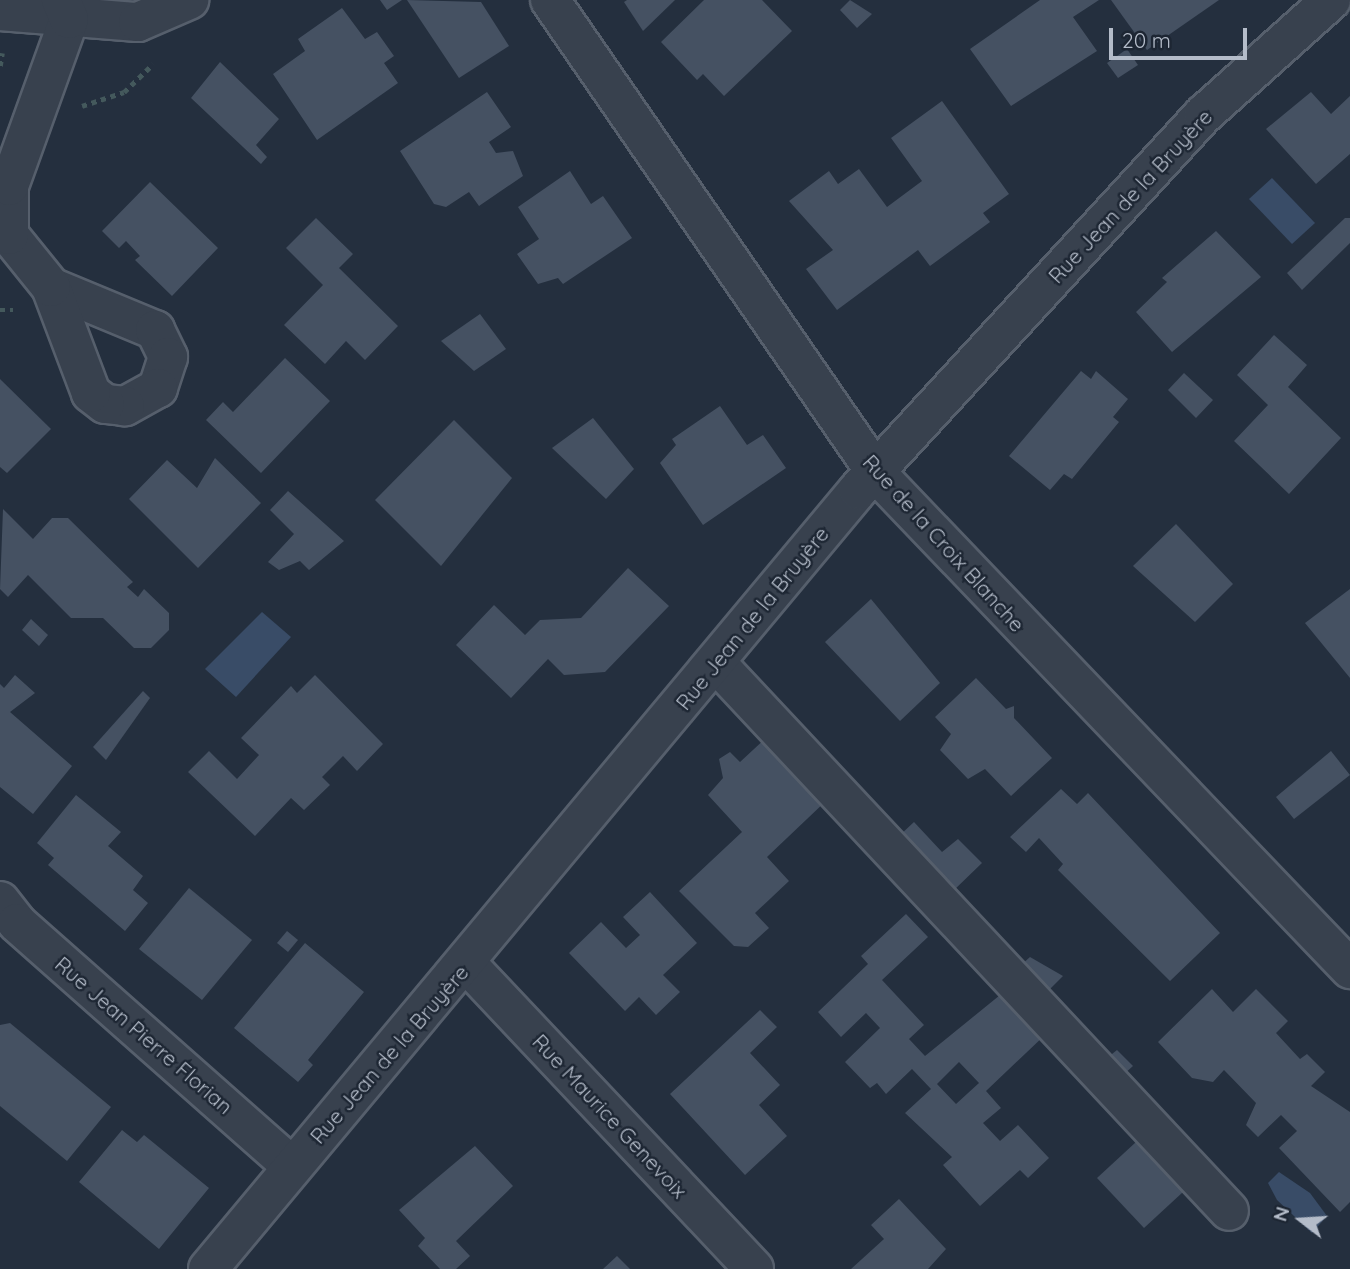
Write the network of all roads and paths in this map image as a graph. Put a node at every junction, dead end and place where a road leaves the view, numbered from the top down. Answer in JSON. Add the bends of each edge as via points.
{"nodes":[{"id":1,"x":189,"y":0,"type":"edge"},
{"id":2,"x":550,"y":0,"type":"edge"},
{"id":3,"x":1331,"y":0,"type":"edge"},
{"id":4,"x":65,"y":10,"type":"edge"},
{"id":5,"x":0,"y":11,"type":"edge"},
{"id":6,"x":51,"y":287,"type":"dead end"},
{"id":7,"x":877,"y":474,"type":"junction"},
{"id":8,"x":717,"y":664,"type":"junction"},
{"id":9,"x":0,"y":901,"type":"edge"},
{"id":10,"x":466,"y":963,"type":"junction"},
{"id":11,"x":1350,"y":969,"type":"edge"},
{"id":12,"x":292,"y":1166,"type":"junction"},
{"id":13,"x":1229,"y":1211,"type":"dead end"},
{"id":14,"x":208,"y":1269,"type":"edge"},
{"id":15,"x":754,"y":1269,"type":"edge"}],
"edges":[{"from":1,"to":4,"type":"street","via":[[138,22]]},
{"from":2,"to":7,"type":"street","name":"Rue de la Croix Blanche"},
{"from":3,"to":7,"type":"street","name":"Rue Jean de la Bruyère","via":[[1203,115]]},
{"from":4,"to":5,"type":"street"},
{"from":4,"to":6,"type":"street","via":[[5,204],[15,248]]},
{"from":7,"to":8,"type":"street","name":"Rue Jean de la Bruyère","via":[[813,541]]},
{"from":7,"to":11,"type":"street","name":"Rue de la Croix Blanche"},
{"from":8,"to":10,"type":"street","name":"Rue Jean de la Bruyère"},
{"from":8,"to":13,"type":"street"},
{"from":9,"to":12,"type":"street","name":"Rue Jean Pierre Florian","via":[[17,923]]},
{"from":10,"to":12,"type":"street","name":"Rue Jean de la Bruyère"},
{"from":10,"to":15,"type":"street","name":"Rue Maurice Genevoix"},
{"from":12,"to":14,"type":"street","name":"Rue Jean de la Bruyère"}]}
